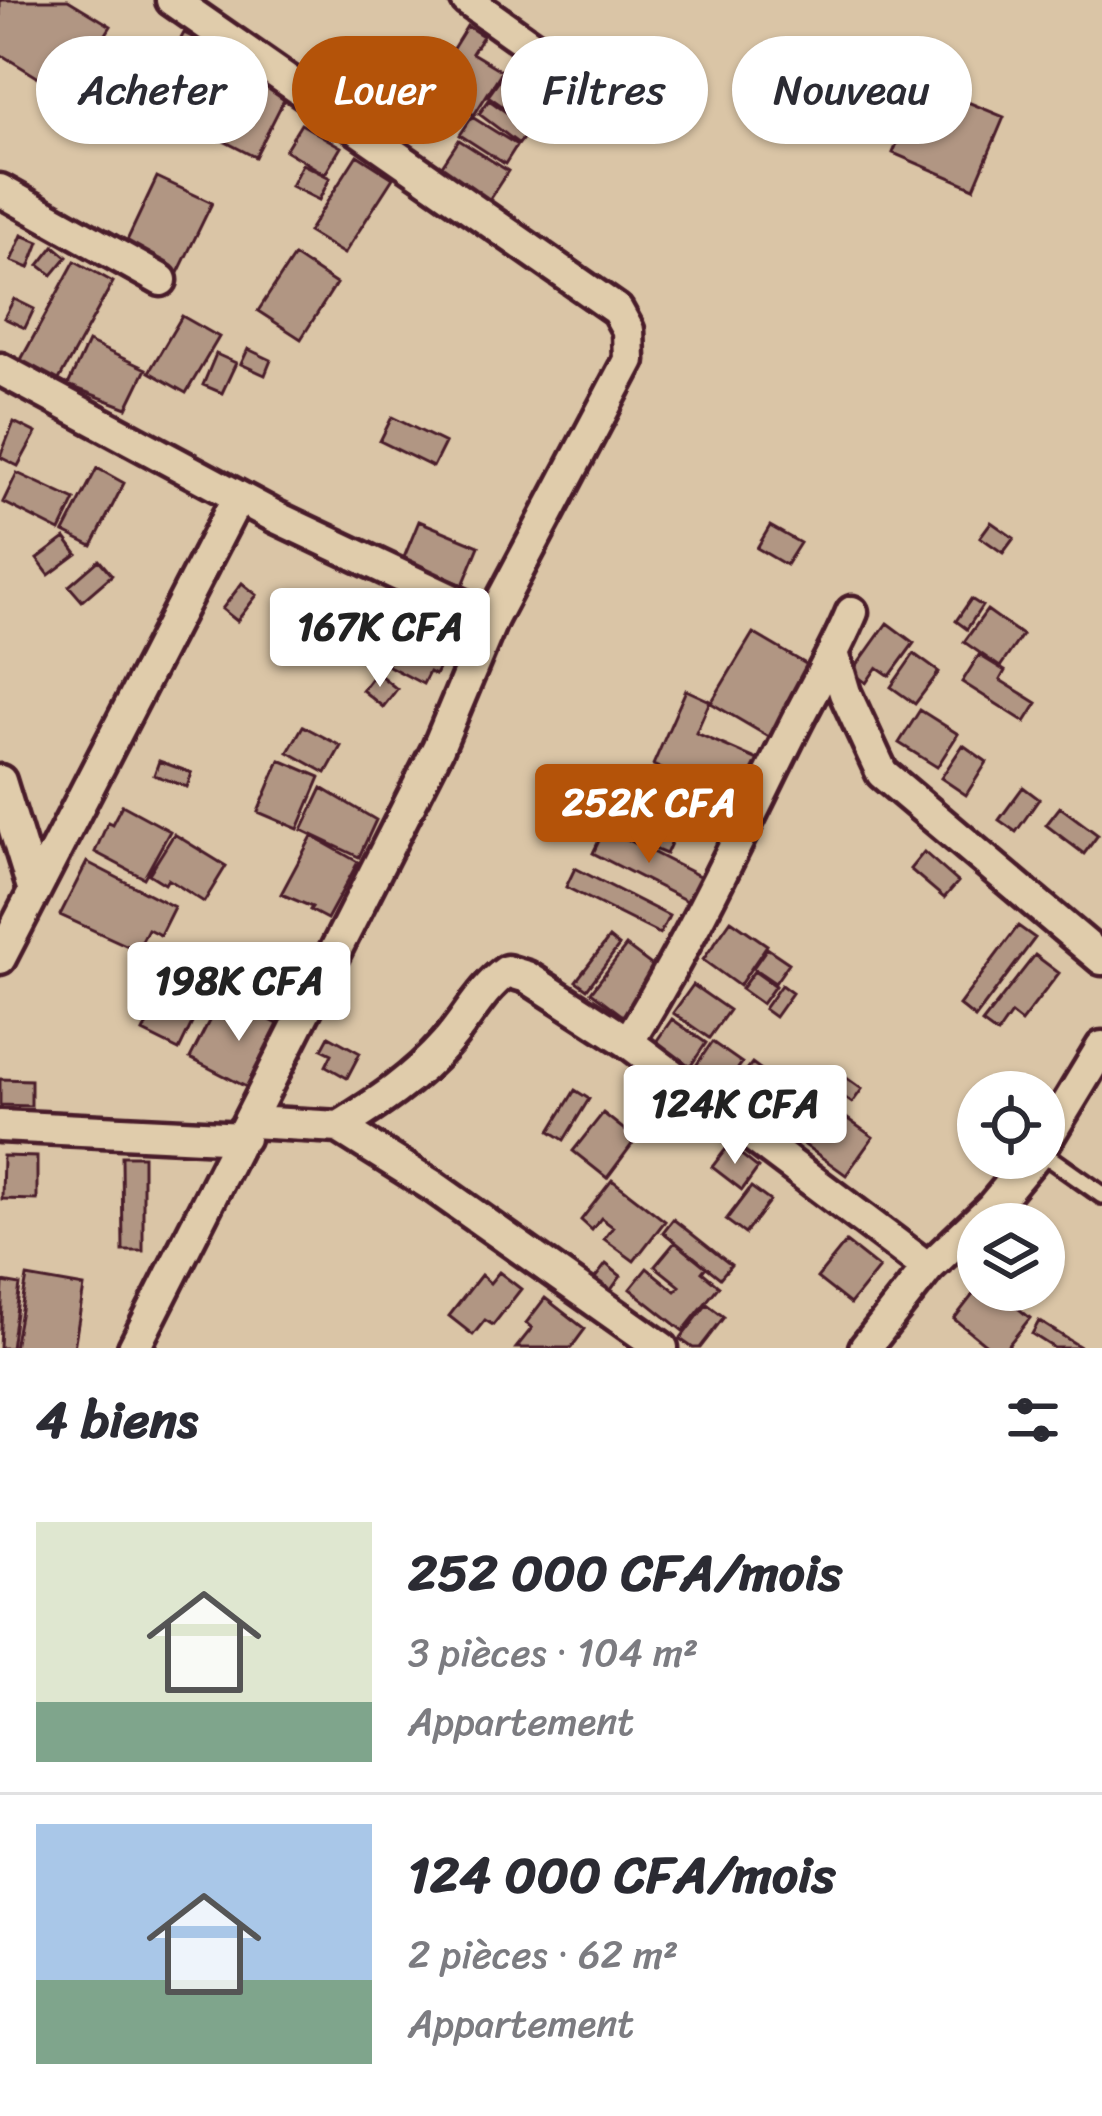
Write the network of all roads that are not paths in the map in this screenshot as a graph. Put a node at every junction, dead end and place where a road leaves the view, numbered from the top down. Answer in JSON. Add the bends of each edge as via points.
{"nodes":[{"id":1,"x":172,"y":0,"type":"edge"},
{"id":2,"x":467,"y":0,"type":"edge"},
{"id":3,"x":518,"y":36,"type":"edge"},
{"id":4,"x":0,"y":190,"type":"edge"},
{"id":5,"x":160,"y":280,"type":"dead end"},
{"id":6,"x":0,"y":369,"type":"edge"},
{"id":7,"x":238,"y":497,"type":"junction"},
{"id":8,"x":852,"y":612,"type":"dead end"},
{"id":9,"x":492,"y":619,"type":"junction"},
{"id":10,"x":834,"y":656,"type":"junction"},
{"id":11,"x":0,"y":781,"type":"edge"},
{"id":12,"x":34,"y":891,"type":"junction"},
{"id":13,"x":0,"y":958,"type":"edge"},
{"id":14,"x":1102,"y":959,"type":"edge"},
{"id":15,"x":628,"y":1042,"type":"junction"},
{"id":16,"x":1102,"y":1047,"type":"edge"},
{"id":17,"x":1065,"y":1108,"type":"edge"},
{"id":18,"x":0,"y":1126,"type":"edge"},
{"id":19,"x":339,"y":1126,"type":"junction"},
{"id":20,"x":247,"y":1130,"type":"junction"},
{"id":21,"x":1065,"y":1169,"type":"edge"},
{"id":22,"x":1015,"y":1179,"type":"edge"},
{"id":23,"x":1102,"y":1195,"type":"edge"},
{"id":24,"x":928,"y":1268,"type":"junction"},
{"id":25,"x":134,"y":1348,"type":"edge"},
{"id":26,"x":662,"y":1348,"type":"edge"},
{"id":27,"x":866,"y":1348,"type":"edge"}],
"edges":[{"from":1,"to":9,"type":"street","via":[[616,310],[628,330],[629,360]]},
{"from":2,"to":3,"type":"street"},
{"from":4,"to":5,"type":"street"},
{"from":6,"to":7,"type":"street"},
{"from":7,"to":9,"type":"street"},
{"from":7,"to":12,"type":"street"},
{"from":8,"to":10,"type":"street"},
{"from":9,"to":20,"type":"street","via":[[438,748]]},
{"from":10,"to":14,"type":"street","via":[[882,773]]},
{"from":10,"to":15,"type":"street"},
{"from":11,"to":12,"type":"street"},
{"from":12,"to":13,"type":"street"},
{"from":15,"to":19,"type":"street","via":[[507,971],[393,1094]]},
{"from":15,"to":24,"type":"street"},
{"from":16,"to":17,"type":"street"},
{"from":18,"to":20,"type":"street"},
{"from":19,"to":20,"type":"street"},
{"from":19,"to":26,"type":"street"},
{"from":20,"to":25,"type":"street"},
{"from":21,"to":23,"type":"lane"},
{"from":22,"to":24,"type":"street"},
{"from":24,"to":27,"type":"street"}]}
